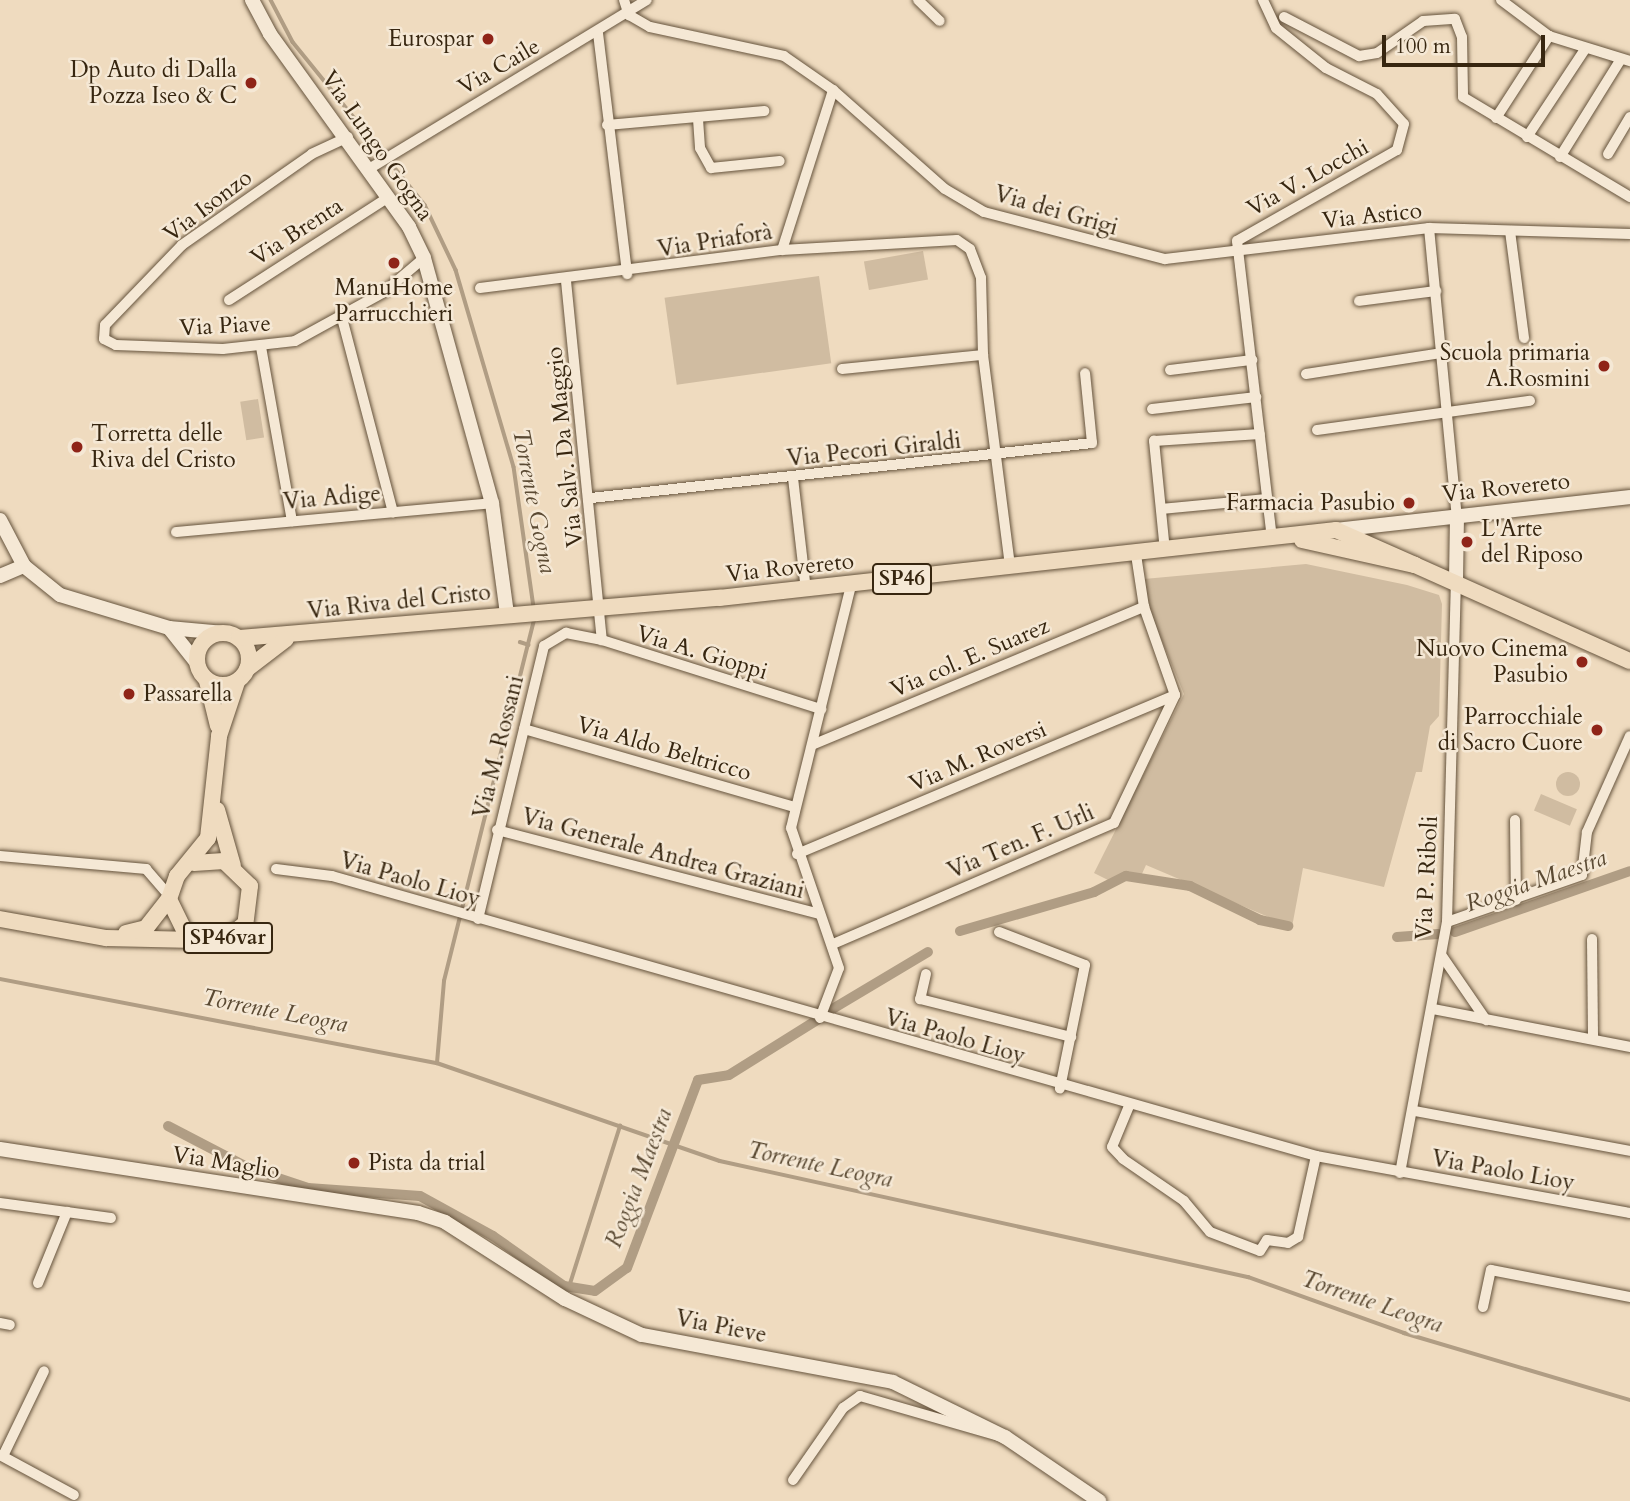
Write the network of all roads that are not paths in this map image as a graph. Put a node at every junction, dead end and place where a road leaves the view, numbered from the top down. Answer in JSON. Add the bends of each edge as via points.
{"nodes":[{"id":1,"x":252,"y":0,"type":"edge"},
{"id":2,"x":624,"y":0,"type":"edge"},
{"id":3,"x":647,"y":0,"type":"edge"},
{"id":4,"x":918,"y":0,"type":"edge"},
{"id":5,"x":1263,"y":0,"type":"edge"},
{"id":6,"x":1501,"y":0,"type":"edge"},
{"id":7,"x":629,"y":15,"type":"junction"},
{"id":8,"x":1284,"y":17,"type":"dead end"},
{"id":9,"x":940,"y":21,"type":"dead end"},
{"id":10,"x":598,"y":33,"type":"junction"},
{"id":11,"x":1549,"y":36,"type":"junction"},
{"id":12,"x":1584,"y":51,"type":"junction"},
{"id":13,"x":1625,"y":60,"type":"edge"},
{"id":14,"x":833,"y":90,"type":"junction"},
{"id":15,"x":764,"y":111,"type":"dead end"},
{"id":16,"x":1630,"y":117,"type":"edge"},
{"id":17,"x":1496,"y":118,"type":"junction"},
{"id":18,"x":698,"y":119,"type":"junction"},
{"id":19,"x":607,"y":125,"type":"junction"},
{"id":20,"x":348,"y":137,"type":"junction"},
{"id":21,"x":1527,"y":137,"type":"junction"},
{"id":22,"x":1608,"y":154,"type":"dead end"},
{"id":23,"x":1560,"y":157,"type":"junction"},
{"id":24,"x":780,"y":161,"type":"dead end"},
{"id":25,"x":373,"y":166,"type":"junction"},
{"id":26,"x":1630,"y":197,"type":"edge"},
{"id":27,"x":387,"y":198,"type":"junction"},
{"id":28,"x":1429,"y":228,"type":"junction"},
{"id":29,"x":1510,"y":231,"type":"junction"},
{"id":30,"x":1630,"y":234,"type":"edge"},
{"id":31,"x":782,"y":250,"type":"junction"},
{"id":32,"x":1239,"y":251,"type":"junction"},
{"id":33,"x":424,"y":258,"type":"junction"},
{"id":34,"x":627,"y":274,"type":"junction"},
{"id":35,"x":566,"y":281,"type":"junction"},
{"id":36,"x":480,"y":288,"type":"dead end"},
{"id":37,"x":1436,"y":291,"type":"junction"},
{"id":38,"x":229,"y":300,"type":"dead end"},
{"id":39,"x":1359,"y":301,"type":"dead end"},
{"id":40,"x":342,"y":318,"type":"junction"},
{"id":41,"x":105,"y":325,"type":"joint"},
{"id":42,"x":1524,"y":338,"type":"dead end"},
{"id":43,"x":261,"y":347,"type":"junction"},
{"id":44,"x":1442,"y":353,"type":"junction"},
{"id":45,"x":983,"y":355,"type":"junction"},
{"id":46,"x":1252,"y":360,"type":"junction"},
{"id":47,"x":842,"y":369,"type":"dead end"},
{"id":48,"x":1170,"y":370,"type":"dead end"},
{"id":49,"x":1085,"y":373,"type":"dead end"},
{"id":50,"x":1306,"y":374,"type":"dead end"},
{"id":51,"x":1256,"y":397,"type":"junction"},
{"id":52,"x":1530,"y":401,"type":"dead end"},
{"id":53,"x":1152,"y":409,"type":"dead end"},
{"id":54,"x":1447,"y":409,"type":"junction"},
{"id":55,"x":1317,"y":430,"type":"dead end"},
{"id":56,"x":1260,"y":434,"type":"junction"},
{"id":57,"x":998,"y":457,"type":"junction"},
{"id":58,"x":793,"y":478,"type":"junction"},
{"id":59,"x":1630,"y":497,"type":"edge"},
{"id":60,"x":591,"y":498,"type":"junction"},
{"id":61,"x":1267,"y":499,"type":"junction"},
{"id":62,"x":492,"y":503,"type":"junction"},
{"id":63,"x":1161,"y":509,"type":"junction"},
{"id":64,"x":393,"y":512,"type":"junction"},
{"id":65,"x":1457,"y":518,"type":"junction"},
{"id":66,"x":0,"y":520,"type":"edge"},
{"id":67,"x":292,"y":521,"type":"junction"},
{"id":68,"x":176,"y":532,"type":"dead end"},
{"id":69,"x":1375,"y":534,"type":"junction"},
{"id":70,"x":1331,"y":536,"type":"junction"},
{"id":71,"x":1279,"y":539,"type":"junction"},
{"id":72,"x":1165,"y":552,"type":"junction"},
{"id":73,"x":1136,"y":555,"type":"junction"},
{"id":74,"x":1415,"y":565,"type":"junction"},
{"id":75,"x":24,"y":566,"type":"junction"},
{"id":76,"x":1010,"y":566,"type":"junction"},
{"id":77,"x":0,"y":576,"type":"edge"},
{"id":78,"x":1456,"y":580,"type":"junction"},
{"id":79,"x":851,"y":585,"type":"junction"},
{"id":80,"x":806,"y":590,"type":"junction"},
{"id":81,"x":1144,"y":607,"type":"junction"},
{"id":82,"x":598,"y":609,"type":"junction"},
{"id":83,"x":515,"y":614,"type":"junction"},
{"id":84,"x":169,"y":628,"type":"junction"},
{"id":85,"x":296,"y":635,"type":"junction"},
{"id":86,"x":232,"y":636,"type":"junction"},
{"id":87,"x":602,"y":640,"type":"junction"},
{"id":88,"x":1630,"y":661,"type":"edge"},
{"id":89,"x":196,"y":662,"type":"junction"},
{"id":90,"x":242,"y":676,"type":"junction"},
{"id":91,"x":207,"y":681,"type":"junction"},
{"id":92,"x":1175,"y":695,"type":"junction"},
{"id":93,"x":821,"y":709,"type":"junction"},
{"id":94,"x":524,"y":729,"type":"junction"},
{"id":95,"x":219,"y":736,"type":"junction"},
{"id":96,"x":1630,"y":736,"type":"edge"},
{"id":97,"x":812,"y":745,"type":"junction"},
{"id":98,"x":216,"y":805,"type":"junction"},
{"id":99,"x":794,"y":807,"type":"junction"},
{"id":100,"x":1515,"y":820,"type":"dead end"},
{"id":101,"x":497,"y":830,"type":"junction"},
{"id":102,"x":797,"y":854,"type":"junction"},
{"id":103,"x":0,"y":856,"type":"edge"},
{"id":104,"x":194,"y":863,"type":"junction"},
{"id":105,"x":233,"y":866,"type":"junction"},
{"id":106,"x":276,"y":869,"type":"dead end"},
{"id":107,"x":169,"y":897,"type":"junction"},
{"id":108,"x":1516,"y":900,"type":"junction"},
{"id":109,"x":819,"y":914,"type":"junction"},
{"id":110,"x":474,"y":918,"type":"junction"},
{"id":111,"x":0,"y":919,"type":"edge"},
{"id":112,"x":1447,"y":922,"type":"junction"},
{"id":113,"x":81,"y":932,"type":"junction"},
{"id":114,"x":999,"y":932,"type":"dead end"},
{"id":115,"x":1592,"y":939,"type":"dead end"},
{"id":116,"x":198,"y":940,"type":"junction"},
{"id":117,"x":833,"y":944,"type":"junction"},
{"id":118,"x":1442,"y":957,"type":"junction"},
{"id":119,"x":926,"y":974,"type":"dead end"},
{"id":120,"x":1433,"y":1009,"type":"junction"},
{"id":121,"x":820,"y":1018,"type":"junction"},
{"id":122,"x":1486,"y":1020,"type":"junction"},
{"id":123,"x":1071,"y":1037,"type":"junction"},
{"id":124,"x":1593,"y":1039,"type":"junction"},
{"id":125,"x":1630,"y":1047,"type":"edge"},
{"id":126,"x":1060,"y":1088,"type":"junction"},
{"id":127,"x":1129,"y":1106,"type":"junction"},
{"id":128,"x":1415,"y":1111,"type":"junction"},
{"id":129,"x":0,"y":1149,"type":"edge"},
{"id":130,"x":1630,"y":1151,"type":"edge"},
{"id":131,"x":1316,"y":1156,"type":"junction"},
{"id":132,"x":1399,"y":1173,"type":"junction"},
{"id":133,"x":0,"y":1203,"type":"edge"},
{"id":134,"x":67,"y":1212,"type":"junction"},
{"id":135,"x":1630,"y":1213,"type":"edge"},
{"id":136,"x":111,"y":1218,"type":"dead end"},
{"id":137,"x":445,"y":1222,"type":"joint"},
{"id":138,"x":38,"y":1283,"type":"dead end"},
{"id":139,"x":1630,"y":1297,"type":"edge"},
{"id":140,"x":1483,"y":1307,"type":"dead end"},
{"id":141,"x":44,"y":1371,"type":"dead end"},
{"id":142,"x":1005,"y":1437,"type":"junction"},
{"id":143,"x":2,"y":1455,"type":"edge"},
{"id":144,"x":793,"y":1480,"type":"dead end"},
{"id":145,"x":74,"y":1495,"type":"dead end"},
{"id":146,"x":1099,"y":1501,"type":"edge"}],
"edges":[{"from":1,"to":20,"type":"street","name":"Via Lungo Gogna","via":[[270,34]]},
{"from":2,"to":7,"type":"street"},
{"from":3,"to":7,"type":"street","name":"Via Caile"},
{"from":4,"to":9,"type":"street"},
{"from":5,"to":32,"type":"street","name":"Via V. Locchi","via":[[1276,28],[1326,68],[1377,94],[1404,124],[1397,150],[1318,201],[1258,227],[1237,241]]},
{"from":6,"to":11,"type":"street"},
{"from":7,"to":10,"type":"street","name":"Via Caile"},
{"from":7,"to":14,"type":"street","name":"Via dei Grigi","via":[[650,27],[784,56]]},
{"from":8,"to":17,"type":"street","via":[[1359,56],[1377,53],[1423,21],[1455,19],[1462,37],[1463,97]]},
{"from":10,"to":19,"type":"street"},
{"from":10,"to":25,"type":"street","name":"Via Caile"},
{"from":11,"to":12,"type":"street"},
{"from":11,"to":17,"type":"street"},
{"from":12,"to":13,"type":"street"},
{"from":12,"to":21,"type":"street"},
{"from":13,"to":23,"type":"street"},
{"from":14,"to":31,"type":"street"},
{"from":14,"to":32,"type":"street","name":"Via dei Grigi","via":[[945,189],[984,212],[1165,259]]},
{"from":15,"to":18,"type":"street"},
{"from":16,"to":22,"type":"street"},
{"from":17,"to":21,"type":"street"},
{"from":18,"to":19,"type":"street"},
{"from":18,"to":24,"type":"street","via":[[700,148],[711,168]]},
{"from":19,"to":34,"type":"street"},
{"from":20,"to":25,"type":"street","name":"Via Lungo Gogna"},
{"from":20,"to":41,"type":"street","name":"Via Isonzo","via":[[312,154],[182,245]]},
{"from":21,"to":23,"type":"street"},
{"from":23,"to":26,"type":"street"},
{"from":25,"to":27,"type":"street","name":"Via Lungo Gogna"},
{"from":27,"to":33,"type":"street","name":"Via Lungo Gogna"},
{"from":27,"to":38,"type":"street","name":"Via Brenta"},
{"from":28,"to":29,"type":"street","name":"Via Astico"},
{"from":28,"to":32,"type":"street","name":"Via Astico"},
{"from":28,"to":37,"type":"street"},
{"from":29,"to":30,"type":"street","name":"Via Astico"},
{"from":29,"to":42,"type":"street"},
{"from":31,"to":34,"type":"street","name":"Via Priaforà"},
{"from":31,"to":45,"type":"street","name":"Via Priaforà","via":[[957,240],[970,249],[981,278]]},
{"from":32,"to":46,"type":"street"},
{"from":33,"to":40,"type":"street","name":"Via Piave"},
{"from":33,"to":62,"type":"street","name":"Via Lungo Gogna"},
{"from":34,"to":35,"type":"street","name":"Via Priaforà"},
{"from":35,"to":36,"type":"street","name":"Via Priaforà"},
{"from":35,"to":60,"type":"street","name":"Via Salv. Da Maggio"},
{"from":37,"to":39,"type":"street"},
{"from":37,"to":44,"type":"street"},
{"from":40,"to":43,"type":"street","name":"Via Piave","via":[[295,341]]},
{"from":40,"to":64,"type":"street"},
{"from":41,"to":43,"type":"street","name":"Via Piave","via":[[104,339],[116,345]]},
{"from":43,"to":67,"type":"street"},
{"from":44,"to":50,"type":"street"},
{"from":44,"to":54,"type":"street"},
{"from":45,"to":47,"type":"street"},
{"from":45,"to":57,"type":"street"},
{"from":46,"to":48,"type":"street"},
{"from":46,"to":51,"type":"street"},
{"from":49,"to":57,"type":"street","name":"Via Pecori Giraldi","via":[[1092,443]]},
{"from":51,"to":53,"type":"street"},
{"from":51,"to":56,"type":"street"},
{"from":52,"to":54,"type":"street"},
{"from":54,"to":55,"type":"street"},
{"from":54,"to":65,"type":"street"},
{"from":56,"to":61,"type":"street"},
{"from":56,"to":63,"type":"street","via":[[1154,442]]},
{"from":57,"to":58,"type":"street","name":"Via Pecori Giraldi"},
{"from":57,"to":76,"type":"street"},
{"from":58,"to":60,"type":"street","name":"Via Pecori Giraldi"},
{"from":58,"to":80,"type":"street"},
{"from":59,"to":65,"type":"street","name":"Via Rovereto"},
{"from":60,"to":82,"type":"street","name":"Via Salv. Da Maggio"},
{"from":61,"to":63,"type":"street"},
{"from":61,"to":71,"type":"street"},
{"from":62,"to":64,"type":"street","name":"Via Adige"},
{"from":62,"to":83,"type":"street","name":"Via Lungo Gogna"},
{"from":63,"to":72,"type":"street"},
{"from":64,"to":67,"type":"street","name":"Via Adige"},
{"from":65,"to":69,"type":"street","name":"Via Rovereto"},
{"from":65,"to":78,"type":"street"},
{"from":66,"to":75,"type":"street","number":"SP46"},
{"from":67,"to":68,"type":"street","name":"Via Adige"},
{"from":69,"to":70,"type":"main road","number":"SP46"},
{"from":69,"to":70,"type":"street","name":"Via Rovereto"},
{"from":69,"to":74,"type":"main road","number":"SP46"},
{"from":70,"to":71,"type":"main road","name":"Via Rovereto","number":"SP46"},
{"from":70,"to":74,"type":"main road","number":"SP46"},
{"from":71,"to":72,"type":"main road","name":"Via Rovereto","number":"SP46"},
{"from":72,"to":73,"type":"main road","name":"Via Rovereto","number":"SP46"},
{"from":73,"to":76,"type":"main road","name":"Via Rovereto","number":"SP46"},
{"from":73,"to":81,"type":"street"},
{"from":74,"to":78,"type":"main road","number":"SP46"},
{"from":75,"to":77,"type":"street"},
{"from":75,"to":84,"type":"street","number":"SP46","via":[[74,601]]},
{"from":76,"to":79,"type":"main road","name":"Via Rovereto","number":"SP46"},
{"from":78,"to":88,"type":"main road","number":"SP46"},
{"from":78,"to":112,"type":"street","name":"Via P. Riboli"},
{"from":79,"to":80,"type":"main road","name":"Via Rovereto","number":"SP46"},
{"from":79,"to":93,"type":"street"},
{"from":80,"to":82,"type":"main road","name":"Via Rovereto","number":"SP46"},
{"from":81,"to":92,"type":"street"},
{"from":81,"to":97,"type":"street","name":"Via col. E. Suarez"},
{"from":82,"to":83,"type":"main road","name":"Via Rovereto","number":"SP46"},
{"from":82,"to":87,"type":"street","name":"Via A. Gioppi"},
{"from":83,"to":85,"type":"main road","name":"Via Riva del Cristo","number":"SP46"},
{"from":84,"to":86,"type":"street","number":"SP46"},
{"from":84,"to":89,"type":"street"},
{"from":85,"to":86,"type":"main road","name":"Via Riva del Cristo","number":"SP46"},
{"from":85,"to":90,"type":"main road","name":"Via Riva del Cristo","number":"SP46","via":[[262,652]]},
{"from":86,"to":89,"type":"main road","via":[[203,641]]},
{"from":86,"to":90,"type":"main road","via":[[249,652]]},
{"from":87,"to":93,"type":"street","name":"Via A. Gioppi"},
{"from":87,"to":94,"type":"street","name":"Via M. Rossani","via":[[566,634],[544,646]]},
{"from":89,"to":91,"type":"main road","number":"SP46var"},
{"from":90,"to":91,"type":"main road"},
{"from":90,"to":95,"type":"main road","number":"SP46var"},
{"from":91,"to":95,"type":"main road","number":"SP46var"},
{"from":92,"to":102,"type":"street","name":"Via M. Roversi"},
{"from":92,"to":117,"type":"street","name":"Via Ten. F. Urli","via":[[1114,823]]},
{"from":93,"to":97,"type":"street"},
{"from":94,"to":99,"type":"street","name":"Via Aldo Beltricco"},
{"from":94,"to":101,"type":"street","name":"Via M. Rossani"},
{"from":95,"to":98,"type":"main road","number":"SP46var"},
{"from":96,"to":108,"type":"street","via":[[1587,832],[1582,875]]},
{"from":97,"to":99,"type":"street"},
{"from":98,"to":104,"type":"main road","number":"SP46var"},
{"from":98,"to":105,"type":"main road","number":"SP46var"},
{"from":99,"to":102,"type":"street"},
{"from":100,"to":108,"type":"street"},
{"from":101,"to":109,"type":"street","name":"Via Generale Andrea Graziani"},
{"from":101,"to":110,"type":"street","name":"Via M. Rossani"},
{"from":102,"to":109,"type":"street"},
{"from":103,"to":107,"type":"street","via":[[146,869]]},
{"from":104,"to":105,"type":"main road","via":[[214,859]]},
{"from":104,"to":107,"type":"main road","number":"SP46var","via":[[177,876]]},
{"from":105,"to":116,"type":"main road","number":"SP46var","via":[[250,886],[251,912],[224,940]]},
{"from":106,"to":110,"type":"street","name":"Via Paolo Lioy","via":[[332,876]]},
{"from":107,"to":113,"type":"main road","number":"SP46var","via":[[135,932]]},
{"from":107,"to":116,"type":"main road","number":"SP46var","via":[[177,925]]},
{"from":108,"to":112,"type":"street"},
{"from":109,"to":117,"type":"street"},
{"from":110,"to":121,"type":"street","name":"Via Paolo Lioy"},
{"from":111,"to":113,"type":"main road","number":"SP46var"},
{"from":112,"to":118,"type":"street","name":"Via P. Riboli"},
{"from":113,"to":116,"type":"main road","number":"SP46var"},
{"from":114,"to":123,"type":"street","via":[[1085,965]]},
{"from":115,"to":124,"type":"street"},
{"from":117,"to":121,"type":"street","via":[[839,968]]},
{"from":118,"to":120,"type":"street","name":"Via P. Riboli"},
{"from":118,"to":122,"type":"street"},
{"from":119,"to":123,"type":"street","via":[[920,999]]},
{"from":120,"to":122,"type":"street"},
{"from":120,"to":128,"type":"street","name":"Via P. Riboli"},
{"from":121,"to":126,"type":"street","name":"Via Paolo Lioy"},
{"from":122,"to":124,"type":"street"},
{"from":123,"to":126,"type":"street"},
{"from":124,"to":125,"type":"street"},
{"from":126,"to":127,"type":"street","name":"Via Paolo Lioy"},
{"from":127,"to":131,"type":"street","name":"Via Paolo Lioy"},
{"from":127,"to":131,"type":"street","via":[[1112,1146],[1123,1159],[1185,1201],[1210,1232],[1260,1251],[1267,1240],[1288,1243],[1298,1237]]},
{"from":128,"to":130,"type":"street"},
{"from":128,"to":132,"type":"street","name":"Via P. Riboli"},
{"from":129,"to":137,"type":"street","name":"Via Maglio"},
{"from":131,"to":132,"type":"street","name":"Via Paolo Lioy"},
{"from":132,"to":135,"type":"street","name":"Via Paolo Lioy"},
{"from":133,"to":134,"type":"street"},
{"from":134,"to":136,"type":"street"},
{"from":134,"to":138,"type":"street"},
{"from":137,"to":142,"type":"street","name":"Via Pieve","via":[[565,1299],[642,1335],[893,1382]]},
{"from":139,"to":140,"type":"street","via":[[1491,1270]]},
{"from":141,"to":143,"type":"street"},
{"from":142,"to":144,"type":"street","name":"Via Pieve","via":[[986,1437],[860,1396],[843,1408]]},
{"from":142,"to":146,"type":"street","name":"Via Pieve"},
{"from":143,"to":145,"type":"street"}]}
